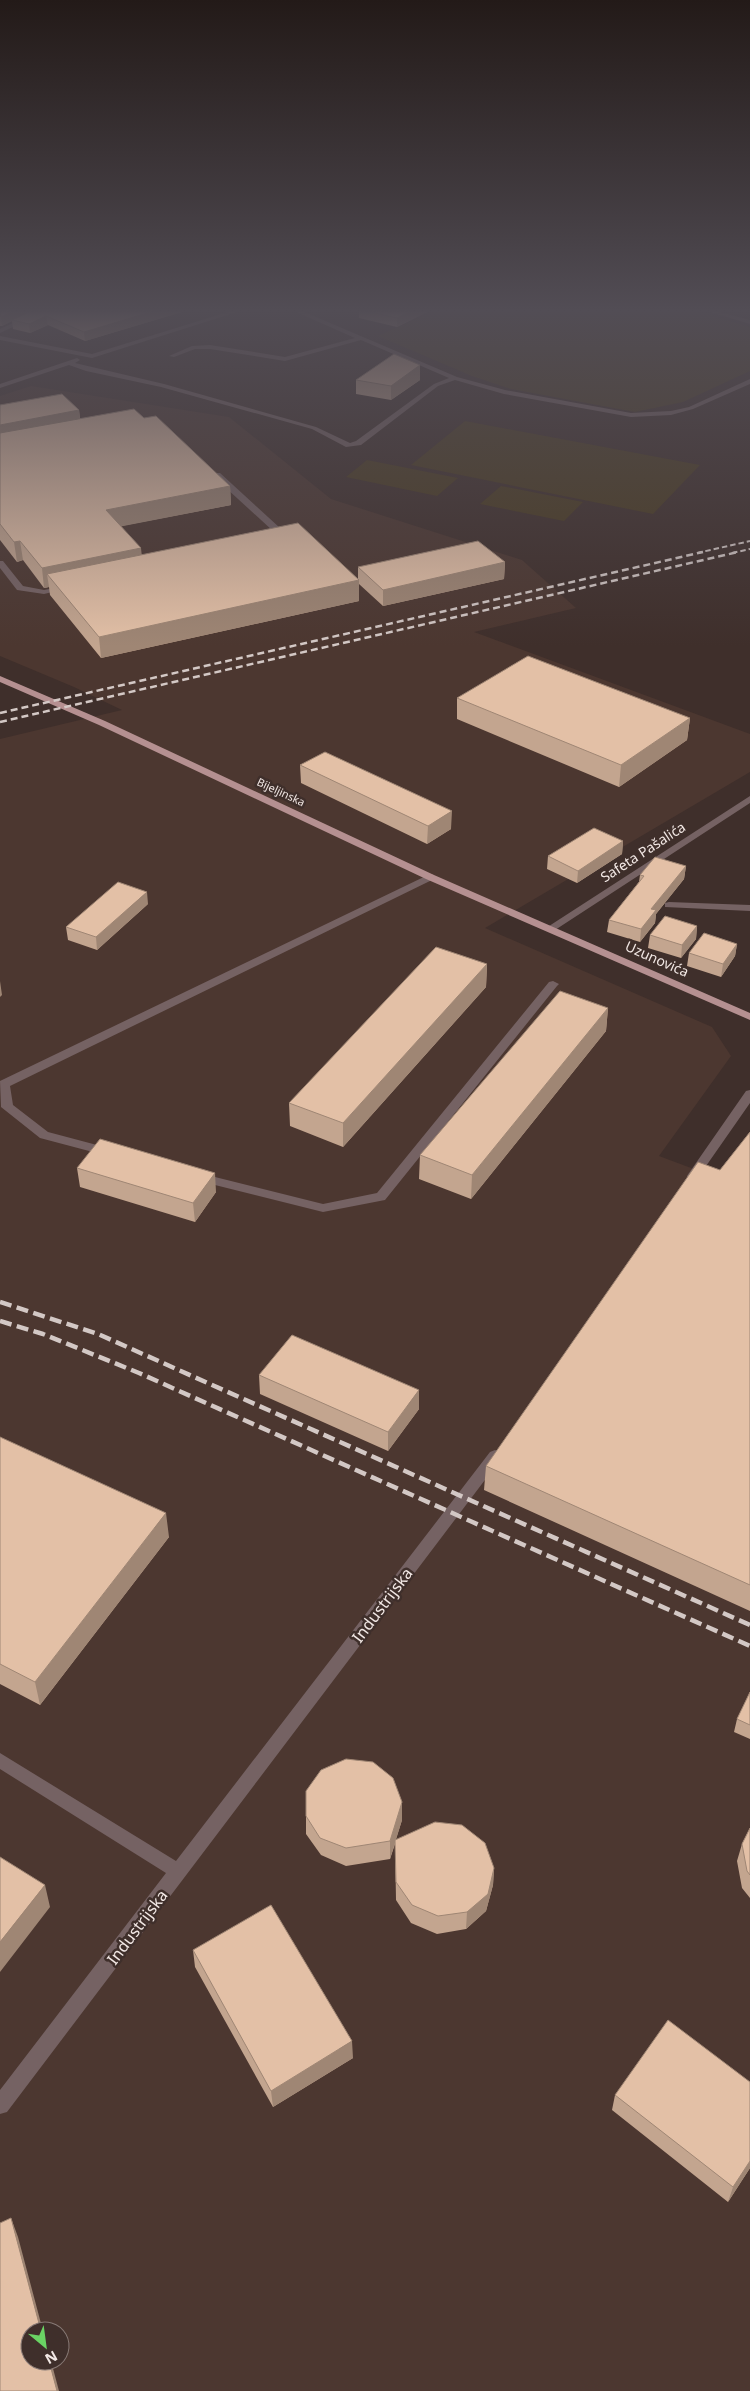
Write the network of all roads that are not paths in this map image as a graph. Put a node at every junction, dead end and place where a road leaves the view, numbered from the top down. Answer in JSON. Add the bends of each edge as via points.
{"nodes":[{"id":1,"x":295,"y":423,"type":"edge"},
{"id":2,"x":385,"y":423,"type":"edge"},
{"id":3,"x":209,"y":468,"type":"edge"},
{"id":4,"x":263,"y":547,"type":"edge"},
{"id":5,"x":0,"y":563,"type":"edge"},
{"id":6,"x":73,"y":586,"type":"edge"},
{"id":7,"x":0,"y":679,"type":"edge"},
{"id":8,"x":750,"y":800,"type":"edge"},
{"id":9,"x":430,"y":877,"type":"junction"},
{"id":10,"x":669,"y":905,"type":"dead end"},
{"id":11,"x":750,"y":908,"type":"edge"},
{"id":12,"x":551,"y":928,"type":"junction"},
{"id":13,"x":553,"y":984,"type":"dead end"},
{"id":14,"x":750,"y":1017,"type":"edge"},
{"id":15,"x":750,"y":1094,"type":"edge"},
{"id":16,"x":121,"y":1156,"type":"edge"},
{"id":17,"x":188,"y":1174,"type":"edge"},
{"id":18,"x":682,"y":1191,"type":"edge"},
{"id":19,"x":506,"y":1442,"type":"edge"},
{"id":20,"x":0,"y":1760,"type":"edge"},
{"id":21,"x":179,"y":1872,"type":"junction"},
{"id":22,"x":0,"y":2105,"type":"edge"}],
"edges":[{"from":1,"to":2,"type":"street","via":[[350,445],[358,443]]},
{"from":3,"to":4,"type":"street","via":[[276,530],[278,540]]},
{"from":5,"to":6,"type":"street","via":[[20,588],[44,592]]},
{"from":7,"to":9,"type":"main road","name":"Bijeljinska","via":[[129,735]]},
{"from":8,"to":12,"type":"street","name":"Safeta Pašalića"},
{"from":9,"to":12,"type":"main road","name":"Bijeljinska"},
{"from":9,"to":16,"type":"street","via":[[4,1084],[7,1107],[44,1135]]},
{"from":10,"to":11,"type":"street"},
{"from":12,"to":14,"type":"main road","name":"Uzunovića"},
{"from":13,"to":17,"type":"street","via":[[381,1197],[323,1208]]},
{"from":15,"to":18,"type":"street"},
{"from":19,"to":21,"type":"street","name":"Industrijska"},
{"from":20,"to":21,"type":"street"},
{"from":21,"to":22,"type":"street","name":"Industrijska"}]}
